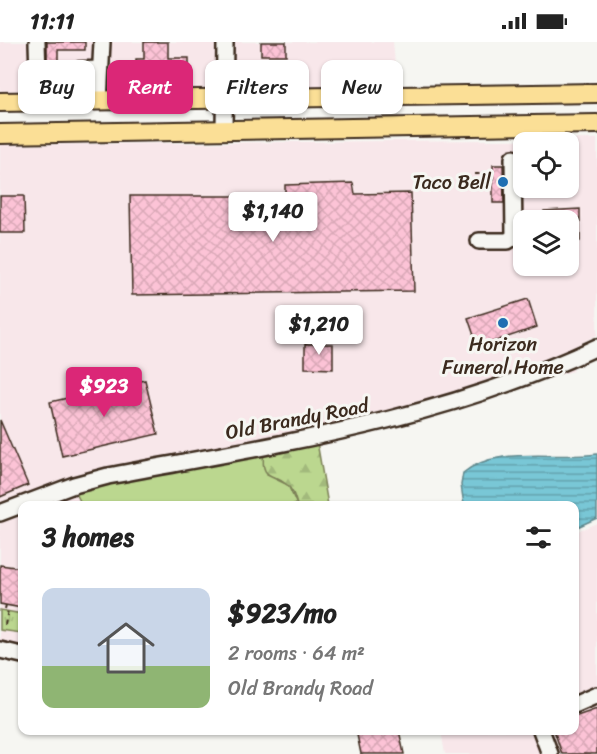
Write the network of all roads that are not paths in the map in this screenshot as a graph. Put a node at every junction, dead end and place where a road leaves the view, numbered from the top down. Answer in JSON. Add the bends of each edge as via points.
{"nodes":[{"id":1,"x":37,"y":42,"type":"edge"},
{"id":2,"x":102,"y":42,"type":"edge"},
{"id":3,"x":225,"y":42,"type":"edge"},
{"id":4,"x":38,"y":60,"type":"edge"},
{"id":5,"x":225,"y":60,"type":"edge"},
{"id":6,"x":95,"y":69,"type":"edge"},
{"id":7,"x":99,"y":69,"type":"junction"},
{"id":8,"x":597,"y":93,"type":"edge"},
{"id":9,"x":472,"y":95,"type":"junction"},
{"id":10,"x":309,"y":98,"type":"edge"},
{"id":11,"x":205,"y":99,"type":"edge"},
{"id":12,"x":95,"y":101,"type":"edge"},
{"id":13,"x":99,"y":101,"type":"junction"},
{"id":14,"x":0,"y":102,"type":"edge"},
{"id":15,"x":18,"y":102,"type":"edge"},
{"id":16,"x":224,"y":114,"type":"edge"},
{"id":17,"x":597,"y":124,"type":"edge"},
{"id":18,"x":473,"y":126,"type":"junction"},
{"id":19,"x":224,"y":130,"type":"junction"},
{"id":20,"x":0,"y":134,"type":"edge"},
{"id":21,"x":514,"y":198,"type":"edge"},
{"id":22,"x":479,"y":241,"type":"dead end"},
{"id":23,"x":597,"y":347,"type":"edge"},
{"id":24,"x":32,"y":501,"type":"edge"},
{"id":25,"x":18,"y":506,"type":"edge"},
{"id":26,"x":0,"y":513,"type":"edge"},
{"id":27,"x":0,"y":650,"type":"edge"},
{"id":28,"x":18,"y":654,"type":"edge"},
{"id":29,"x":597,"y":695,"type":"edge"},
{"id":30,"x":579,"y":703,"type":"edge"},
{"id":31,"x":543,"y":735,"type":"edge"},
{"id":32,"x":550,"y":754,"type":"edge"}],
"edges":[{"from":1,"to":4,"type":"street"},
{"from":2,"to":7,"type":"street"},
{"from":3,"to":5,"type":"street"},
{"from":6,"to":7,"type":"street"},
{"from":7,"to":13,"type":"street"},
{"from":8,"to":9,"type":"main road"},
{"from":9,"to":10,"type":"main road"},
{"from":9,"to":18,"type":"main road"},
{"from":11,"to":13,"type":"main road"},
{"from":12,"to":13,"type":"main road"},
{"from":14,"to":15,"type":"main road"},
{"from":16,"to":19,"type":"street"},
{"from":17,"to":18,"type":"main road"},
{"from":18,"to":19,"type":"main road"},
{"from":19,"to":20,"type":"main road"},
{"from":21,"to":22,"type":"street","via":[[514,236],[508,241]]},
{"from":23,"to":24,"type":"street","name":"Old Brandy Road","via":[[525,379],[383,423],[108,476]]},
{"from":25,"to":26,"type":"street","name":"Old Brandy Road"},
{"from":27,"to":28,"type":"street"},
{"from":29,"to":30,"type":"street"},
{"from":31,"to":32,"type":"street"}]}
